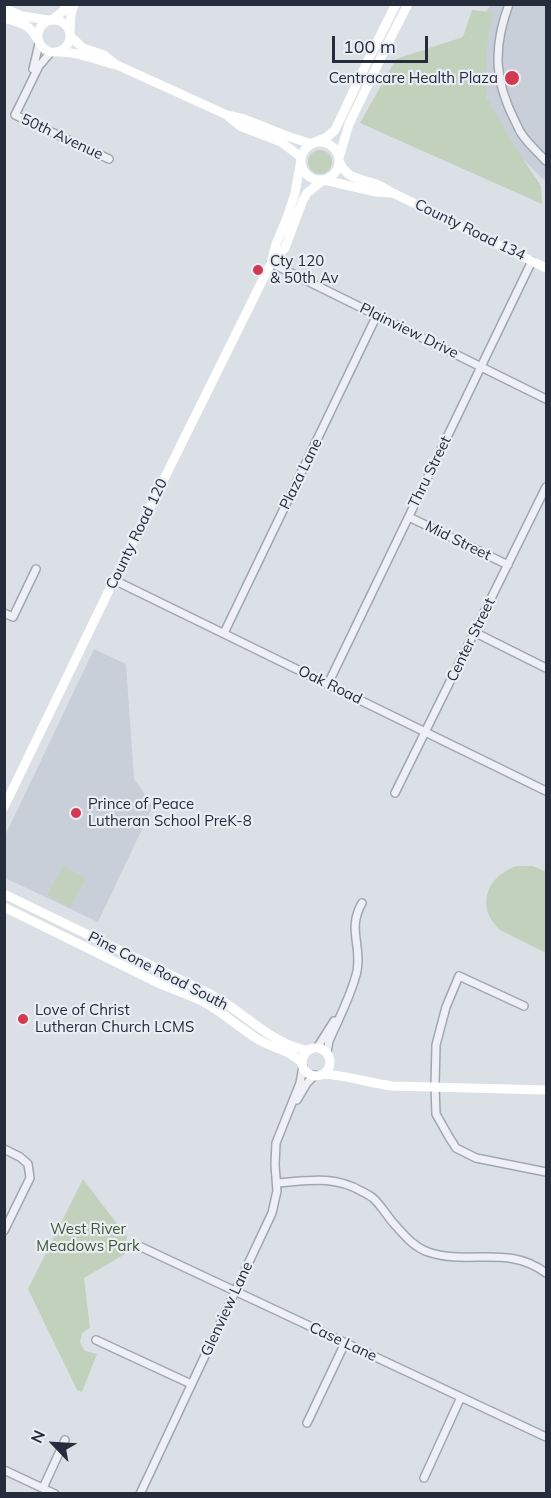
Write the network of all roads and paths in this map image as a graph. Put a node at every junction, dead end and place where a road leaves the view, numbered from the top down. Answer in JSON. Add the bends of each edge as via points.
{"nodes":[{"id":1,"x":68,"y":4,"type":"edge"},
{"id":2,"x":74,"y":4,"type":"edge"},
{"id":3,"x":396,"y":4,"type":"edge"},
{"id":4,"x":408,"y":4,"type":"edge"},
{"id":5,"x":509,"y":4,"type":"edge"},
{"id":6,"x":4,"y":8,"type":"edge"},
{"id":7,"x":4,"y":18,"type":"edge"},
{"id":8,"x":50,"y":20,"type":"junction"},
{"id":9,"x":70,"y":34,"type":"junction"},
{"id":10,"x":38,"y":42,"type":"junction"},
{"id":11,"x":54,"y":52,"type":"junction"},
{"id":12,"x":117,"y":65,"type":"junction"},
{"id":13,"x":29,"y":86,"type":"junction"},
{"id":14,"x":227,"y":115,"type":"junction"},
{"id":15,"x":313,"y":143,"type":"junction"},
{"id":16,"x":109,"y":159,"type":"dead end"},
{"id":17,"x":301,"y":159,"type":"junction"},
{"id":18,"x":339,"y":160,"type":"junction"},
{"id":19,"x":546,"y":161,"type":"edge"},
{"id":20,"x":323,"y":180,"type":"junction"},
{"id":21,"x":393,"y":194,"type":"junction"},
{"id":22,"x":532,"y":261,"type":"junction"},
{"id":23,"x":271,"y":263,"type":"junction"},
{"id":24,"x":546,"y":268,"type":"edge"},
{"id":25,"x":377,"y":315,"type":"junction"},
{"id":26,"x":481,"y":367,"type":"junction"},
{"id":27,"x":546,"y":399,"type":"edge"},
{"id":28,"x":546,"y":487,"type":"edge"},
{"id":29,"x":409,"y":517,"type":"junction"},
{"id":30,"x":508,"y":565,"type":"junction"},
{"id":31,"x":36,"y":569,"type":"dead end"},
{"id":32,"x":114,"y":580,"type":"junction"},
{"id":33,"x":4,"y":613,"type":"edge"},
{"id":34,"x":474,"y":632,"type":"junction"},
{"id":35,"x":224,"y":633,"type":"junction"},
{"id":36,"x":546,"y":668,"type":"edge"},
{"id":37,"x":328,"y":684,"type":"junction"},
{"id":38,"x":425,"y":731,"type":"junction"},
{"id":39,"x":27,"y":762,"type":"junction"},
{"id":40,"x":546,"y":790,"type":"edge"},
{"id":41,"x":395,"y":793,"type":"dead end"},
{"id":42,"x":4,"y":796,"type":"edge"},
{"id":43,"x":4,"y":807,"type":"edge"},
{"id":44,"x":4,"y":894,"type":"edge"},
{"id":45,"x":362,"y":903,"type":"dead end"},
{"id":46,"x":4,"y":907,"type":"edge"},
{"id":47,"x":349,"y":995,"type":"junction"},
{"id":48,"x":524,"y":1006,"type":"dead end"},
{"id":49,"x":313,"y":1049,"type":"junction"},
{"id":50,"x":327,"y":1052,"type":"junction"},
{"id":51,"x":330,"y":1062,"type":"junction"},
{"id":52,"x":303,"y":1065,"type":"junction"},
{"id":53,"x":319,"y":1075,"type":"junction"},
{"id":54,"x":357,"y":1080,"type":"junction"},
{"id":55,"x":435,"y":1086,"type":"junction"},
{"id":56,"x":546,"y":1090,"type":"edge"},
{"id":57,"x":286,"y":1118,"type":"junction"},
{"id":58,"x":4,"y":1149,"type":"edge"},
{"id":59,"x":546,"y":1172,"type":"edge"},
{"id":60,"x":277,"y":1183,"type":"junction"},
{"id":61,"x":4,"y":1231,"type":"edge"},
{"id":62,"x":139,"y":1246,"type":"dead end"},
{"id":63,"x":546,"y":1273,"type":"edge"},
{"id":64,"x":235,"y":1290,"type":"junction"},
{"id":65,"x":96,"y":1340,"type":"dead end"},
{"id":66,"x":345,"y":1343,"type":"junction"},
{"id":67,"x":191,"y":1384,"type":"junction"},
{"id":68,"x":461,"y":1397,"type":"junction"},
{"id":69,"x":307,"y":1423,"type":"dead end"},
{"id":70,"x":546,"y":1437,"type":"edge"},
{"id":71,"x":65,"y":1440,"type":"dead end"},
{"id":72,"x":4,"y":1470,"type":"edge"},
{"id":73,"x":424,"y":1478,"type":"dead end"},
{"id":74,"x":43,"y":1488,"type":"junction"},
{"id":75,"x":55,"y":1494,"type":"edge"},
{"id":76,"x":140,"y":1494,"type":"edge"}],
"edges":[{"from":1,"to":8,"type":"street"},
{"from":2,"to":9,"type":"street"},
{"from":3,"to":15,"type":"street","via":[[335,130]]},
{"from":4,"to":18,"type":"street","via":[[349,124]]},
{"from":5,"to":19,"type":"street","via":[[498,48],[499,79],[520,131]]},
{"from":6,"to":8,"type":"street","via":[[22,16]]},
{"from":7,"to":10,"type":"street","via":[[28,26]]},
{"from":8,"to":9,"type":"street","via":[[65,24]]},
{"from":8,"to":10,"type":"street","via":[[40,26]]},
{"from":9,"to":11,"type":"street","via":[[66,46]]},
{"from":9,"to":12,"type":"street","via":[[83,48],[104,55]]},
{"from":10,"to":11,"type":"street","via":[[46,51]]},
{"from":10,"to":13,"type":"street"},
{"from":11,"to":12,"type":"street","via":[[81,54]]},
{"from":11,"to":13,"type":"street","via":[[39,66]]},
{"from":12,"to":14,"type":"street"},
{"from":13,"to":16,"type":"street","name":"50th Avenue","via":[[15,115]]},
{"from":14,"to":15,"type":"street"},
{"from":14,"to":17,"type":"street","via":[[240,126],[281,142]]},
{"from":15,"to":17,"type":"street"},
{"from":15,"to":18,"type":"street","via":[[330,144],[338,152]]},
{"from":17,"to":20,"type":"street","via":[[307,175]]},
{"from":17,"to":23,"type":"street","name":"County Road 120","via":[[291,205]]},
{"from":18,"to":20,"type":"street","via":[[335,174]]},
{"from":18,"to":21,"type":"street","name":"County Road 134","via":[[349,175]]},
{"from":20,"to":21,"type":"street","name":"County Road 134"},
{"from":20,"to":23,"type":"street","name":"County Road 120","via":[[307,193],[285,248]]},
{"from":21,"to":22,"type":"street","name":"County Road 134"},
{"from":22,"to":24,"type":"street","name":"County Road 134"},
{"from":22,"to":26,"type":"street","name":"Thru Street"},
{"from":23,"to":25,"type":"street","name":"Plainview Drive"},
{"from":23,"to":32,"type":"street","name":"County Road 120"},
{"from":25,"to":26,"type":"street","name":"Plainview Drive"},
{"from":25,"to":35,"type":"street","name":"Plaza Lane"},
{"from":26,"to":27,"type":"street","name":"Plainview Drive"},
{"from":26,"to":29,"type":"street","name":"Thru Street"},
{"from":28,"to":30,"type":"street","name":"Center Street"},
{"from":29,"to":30,"type":"street","name":"Mid Street"},
{"from":29,"to":37,"type":"street","name":"Thru Street"},
{"from":30,"to":34,"type":"street","name":"Center Street"},
{"from":31,"to":33,"type":"street","via":[[13,617]]},
{"from":32,"to":35,"type":"street","name":"Oak Road"},
{"from":32,"to":39,"type":"street","name":"County Road 120"},
{"from":34,"to":36,"type":"street"},
{"from":34,"to":38,"type":"street","name":"Center Street"},
{"from":35,"to":37,"type":"street","name":"Oak Road"},
{"from":37,"to":38,"type":"street","name":"Oak Road"},
{"from":38,"to":40,"type":"street","name":"Oak Road"},
{"from":38,"to":41,"type":"street","name":"Center Street"},
{"from":39,"to":42,"type":"street"},
{"from":39,"to":43,"type":"street","name":"County Road 120"},
{"from":44,"to":49,"type":"street","name":"Pine Cone Road South","via":[[206,992],[287,1044]]},
{"from":45,"to":47,"type":"street","via":[[354,929],[358,964]]},
{"from":46,"to":52,"type":"street","name":"Pine Cone Road South","via":[[202,1001]]},
{"from":47,"to":49,"type":"street"},
{"from":47,"to":50,"type":"street"},
{"from":48,"to":55,"type":"street","via":[[459,976],[436,1045]]},
{"from":49,"to":50,"type":"street"},
{"from":49,"to":52,"type":"street","via":[[304,1055]]},
{"from":50,"to":51,"type":"street"},
{"from":51,"to":53,"type":"street"},
{"from":51,"to":54,"type":"street"},
{"from":52,"to":53,"type":"street","via":[[308,1073]]},
{"from":52,"to":57,"type":"street","name":"Glenview Lane"},
{"from":53,"to":54,"type":"street"},
{"from":53,"to":57,"type":"street","name":"Glenview Lane","via":[[307,1083]]},
{"from":54,"to":55,"type":"street","via":[[393,1086]]},
{"from":55,"to":56,"type":"street"},
{"from":55,"to":59,"type":"street","via":[[436,1114],[456,1148],[476,1158]]},
{"from":57,"to":60,"type":"street","name":"Glenview Lane","via":[[276,1143]]},
{"from":58,"to":61,"type":"street","via":[[28,1164],[30,1178]]},
{"from":60,"to":63,"type":"street","via":[[326,1179],[350,1184],[373,1198],[413,1245],[425,1251],[452,1257],[516,1258]]},
{"from":60,"to":64,"type":"street","name":"Glenview Lane","via":[[272,1213]]},
{"from":62,"to":64,"type":"street","name":"Case Lane"},
{"from":64,"to":66,"type":"street","name":"Case Lane"},
{"from":64,"to":67,"type":"street","name":"Glenview Lane"},
{"from":65,"to":67,"type":"street"},
{"from":66,"to":68,"type":"street","name":"Case Lane"},
{"from":66,"to":69,"type":"street"},
{"from":67,"to":76,"type":"street","name":"Glenview Lane"},
{"from":68,"to":70,"type":"street","name":"Case Lane"},
{"from":68,"to":73,"type":"street"},
{"from":71,"to":74,"type":"street"},
{"from":72,"to":74,"type":"street"},
{"from":74,"to":75,"type":"street"}]}
